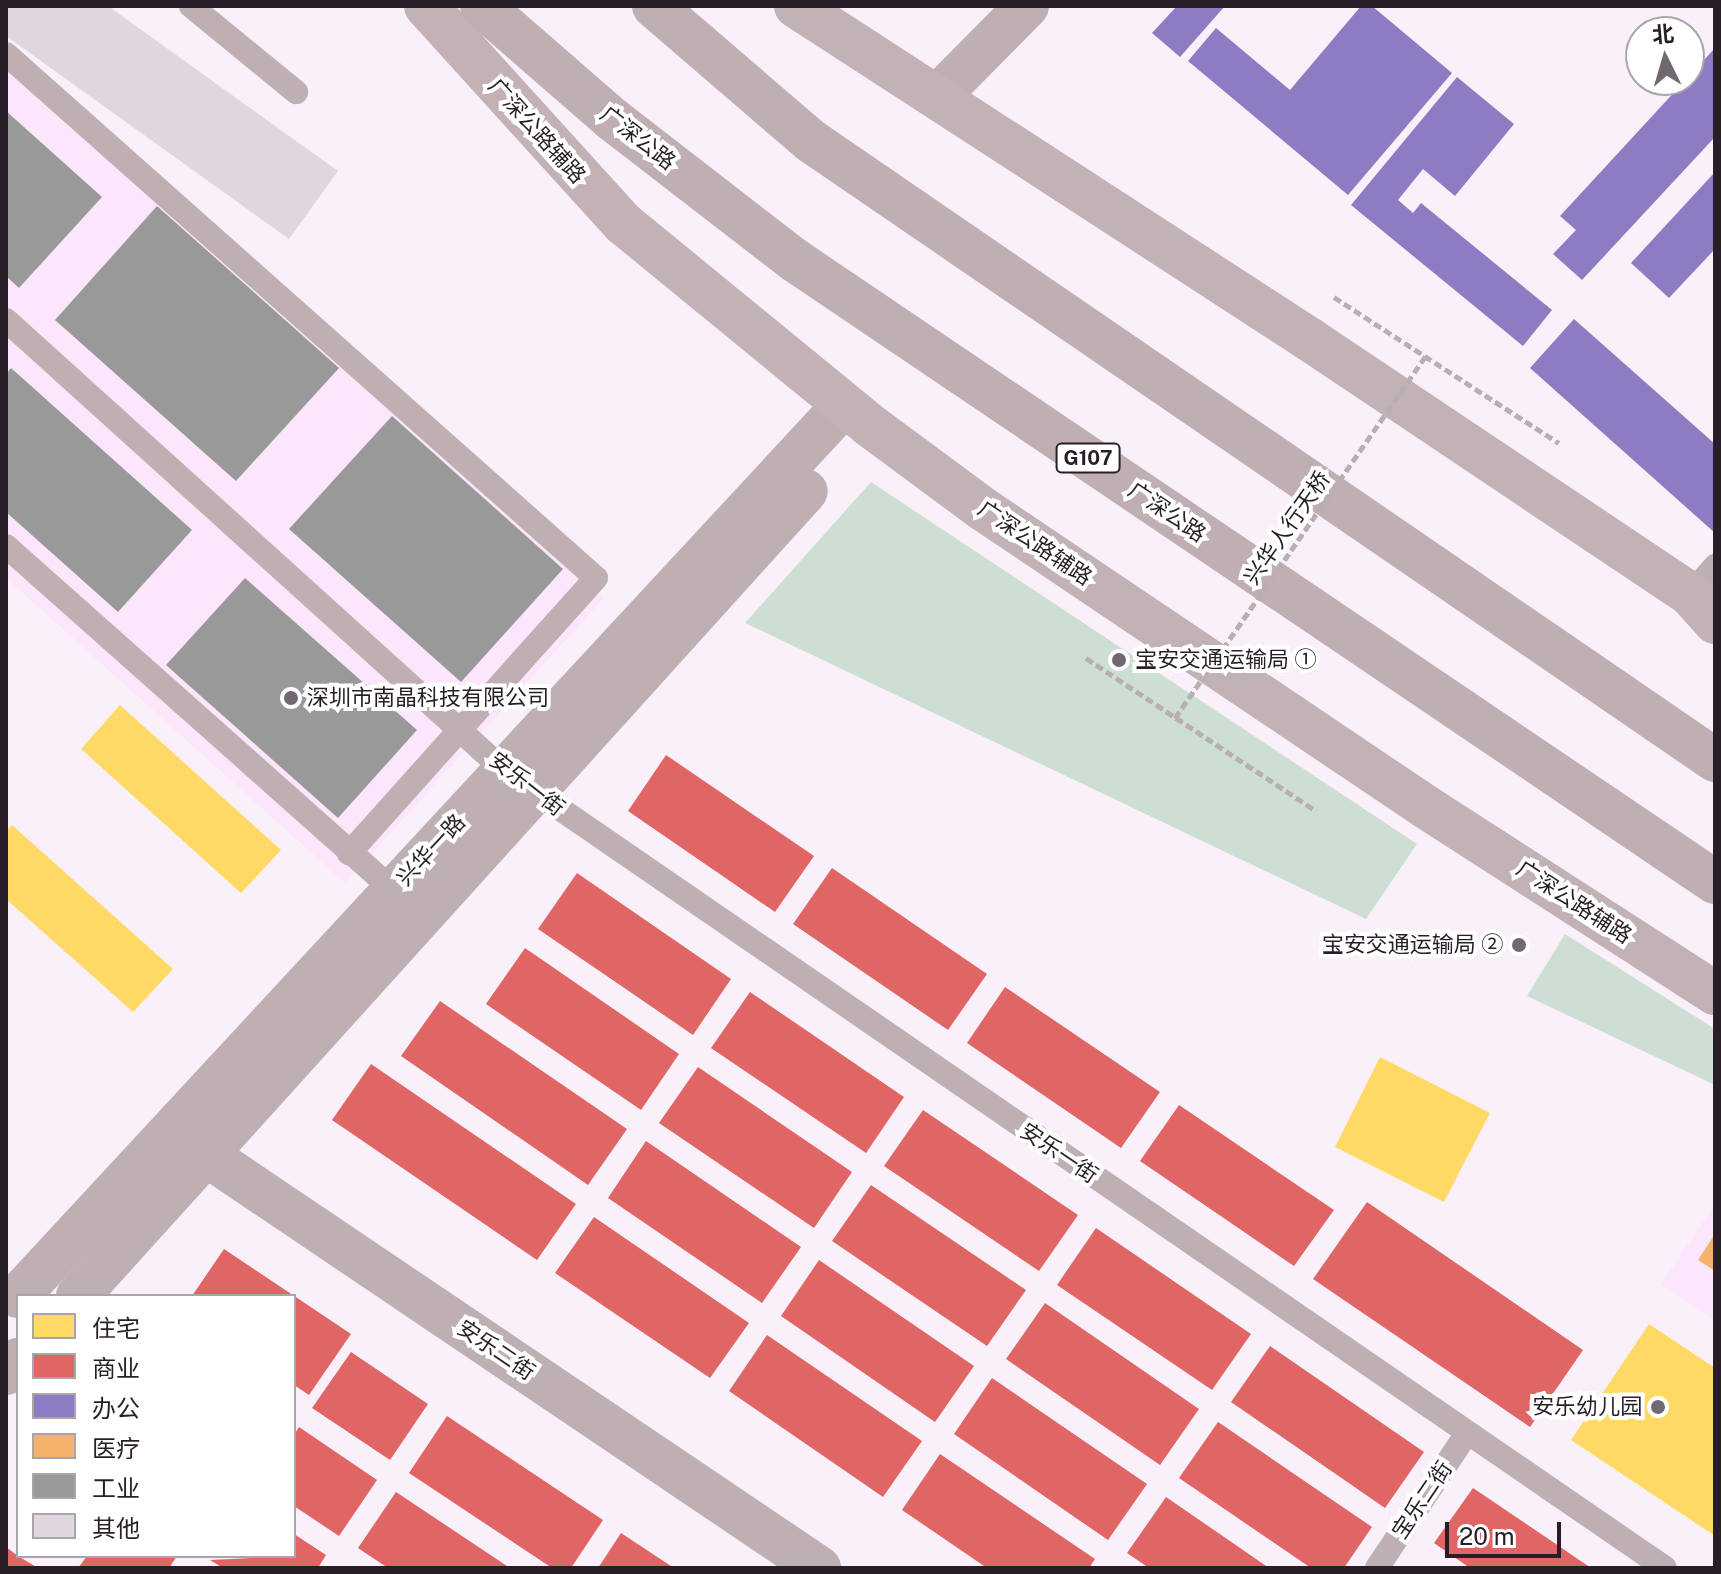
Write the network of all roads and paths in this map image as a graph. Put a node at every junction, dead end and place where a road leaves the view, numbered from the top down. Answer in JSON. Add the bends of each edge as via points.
{"nodes":[{"id":1,"x":191,"y":6,"type":"edge"},
{"id":2,"x":426,"y":6,"type":"edge"},
{"id":3,"x":482,"y":6,"type":"edge"},
{"id":4,"x":654,"y":6,"type":"edge"},
{"id":5,"x":796,"y":6,"type":"edge"},
{"id":6,"x":1027,"y":6,"type":"edge"},
{"id":7,"x":6,"y":54,"type":"edge"},
{"id":8,"x":296,"y":92,"type":"dead end"},
{"id":9,"x":937,"y":97,"type":"junction"},
{"id":10,"x":1334,"y":297,"type":"dead end"},
{"id":11,"x":6,"y":320,"type":"edge"},
{"id":12,"x":1426,"y":356,"type":"junction"},
{"id":13,"x":856,"y":415,"type":"junction"},
{"id":14,"x":1559,"y":443,"type":"dead end"},
{"id":15,"x":6,"y":546,"type":"edge"},
{"id":16,"x":1707,"y":594,"type":"edge"},
{"id":17,"x":1086,"y":658,"type":"dead end"},
{"id":18,"x":1175,"y":718,"type":"junction"},
{"id":19,"x":462,"y":727,"type":"junction"},
{"id":20,"x":1715,"y":760,"type":"edge"},
{"id":21,"x":518,"y":781,"type":"junction"},
{"id":22,"x":1316,"y":811,"type":"dead end"},
{"id":23,"x":349,"y":853,"type":"junction"},
{"id":24,"x":1715,"y":882,"type":"edge"},
{"id":25,"x":407,"y":903,"type":"junction"},
{"id":26,"x":1715,"y":993,"type":"edge"},
{"id":27,"x":192,"y":1142,"type":"junction"},
{"id":28,"x":20,"y":1294,"type":"edge"},
{"id":29,"x":79,"y":1294,"type":"edge"},
{"id":30,"x":1467,"y":1433,"type":"junction"},
{"id":31,"x":819,"y":1568,"type":"edge"},
{"id":32,"x":1377,"y":1568,"type":"edge"},
{"id":33,"x":1665,"y":1568,"type":"edge"}],
"edges":[{"from":1,"to":8,"type":"lane"},
{"from":2,"to":13,"type":"main road","name":"广深公路辅路","via":[[624,224]]},
{"from":3,"to":24,"type":"highway","name":"广深公路","number":"G107","via":[[612,119],[796,261]]},
{"from":4,"to":20,"type":"highway","via":[[811,141]]},
{"from":5,"to":9,"type":"main road"},
{"from":6,"to":9,"type":"street"},
{"from":7,"to":19,"type":"lane","via":[[596,578]]},
{"from":9,"to":16,"type":"main road"},
{"from":10,"to":12,"type":"path"},
{"from":11,"to":19,"type":"lane","name":"安乐一街"},
{"from":12,"to":14,"type":"path"},
{"from":12,"to":18,"type":"path","name":"兴华人行天桥","bridge":true},
{"from":13,"to":21,"type":"street","name":"兴华一路"},
{"from":13,"to":26,"type":"main road","name":"广深公路辅路","via":[[983,509]]},
{"from":15,"to":23,"type":"lane"},
{"from":17,"to":18,"type":"path"},
{"from":18,"to":22,"type":"path"},
{"from":19,"to":21,"type":"lane","name":"安乐一街"},
{"from":19,"to":23,"type":"lane"},
{"from":21,"to":25,"type":"street","name":"兴华一路"},
{"from":21,"to":30,"type":"lane","name":"安乐一街"},
{"from":23,"to":25,"type":"lane"},
{"from":25,"to":27,"type":"street","name":"兴华一路"},
{"from":27,"to":28,"type":"street","name":"兴华一路"},
{"from":27,"to":29,"type":"street","name":"兴华一路"},
{"from":27,"to":31,"type":"street","name":"安乐二街"},
{"from":30,"to":32,"type":"lane","name":"宝乐二街"},
{"from":30,"to":33,"type":"lane","name":"安乐一街"}]}
